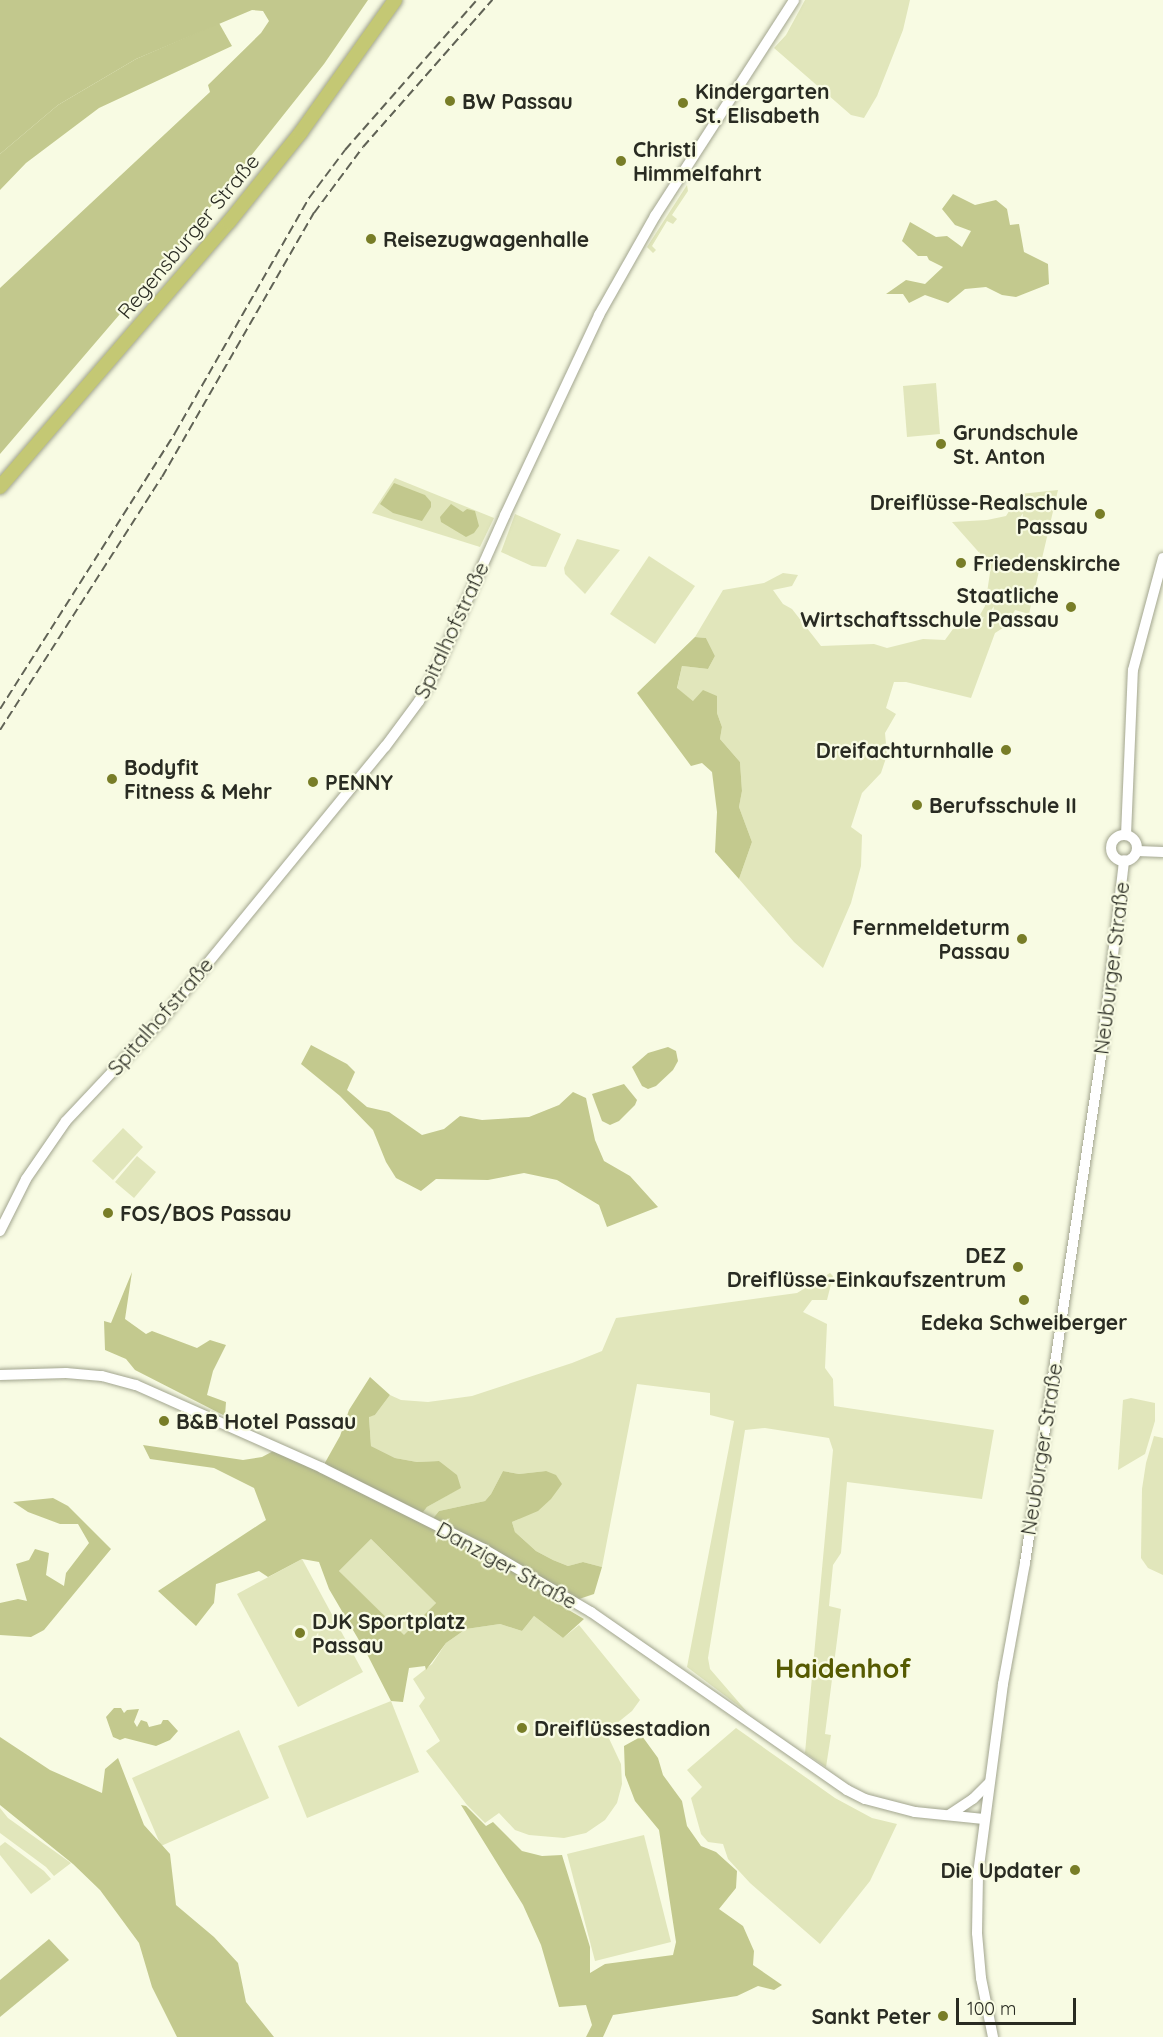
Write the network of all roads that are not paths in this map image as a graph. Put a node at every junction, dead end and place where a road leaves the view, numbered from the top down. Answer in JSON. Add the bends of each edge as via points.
{"nodes":[{"id":1,"x":395,"y":0,"type":"edge"},
{"id":2,"x":794,"y":0,"type":"edge"},
{"id":3,"x":0,"y":487,"type":"edge"},
{"id":4,"x":1163,"y":558,"type":"edge"},
{"id":5,"x":1126,"y":835,"type":"junction"},
{"id":6,"x":1137,"y":851,"type":"junction"},
{"id":7,"x":1163,"y":852,"type":"edge"},
{"id":8,"x":1124,"y":861,"type":"junction"},
{"id":9,"x":0,"y":1231,"type":"edge"},
{"id":10,"x":0,"y":1375,"type":"edge"},
{"id":11,"x":989,"y":1783,"type":"junction"},
{"id":12,"x":949,"y":1815,"type":"junction"},
{"id":13,"x":984,"y":1819,"type":"junction"},
{"id":14,"x":993,"y":2037,"type":"edge"}],
"edges":[{"from":1,"to":3,"type":"main road","name":"Regensburger Straße","via":[[301,132],[243,204]]},
{"from":2,"to":9,"type":"street","name":"Spitalhofstraße","via":[[655,216],[599,315],[419,701],[162,1019],[66,1121],[26,1179]]},
{"from":4,"to":5,"type":"street","via":[[1133,669]]},
{"from":5,"to":6,"type":"street","via":[[1136,842]]},
{"from":5,"to":8,"type":"street","via":[[1116,838],[1112,848],[1114,855]]},
{"from":6,"to":7,"type":"street"},
{"from":6,"to":8,"type":"street"},
{"from":8,"to":11,"type":"street","name":"Neuburger Straße","via":[[1101,1057]]},
{"from":10,"to":12,"type":"street","name":"Danziger Straße","via":[[66,1373],[102,1376],[136,1385],[322,1468],[484,1549],[591,1612],[847,1790],[890,1807]]},
{"from":11,"to":12,"type":"street"},
{"from":11,"to":13,"type":"street","name":"Neuburger Straße"},
{"from":12,"to":13,"type":"street","name":"Danziger Straße"},
{"from":13,"to":14,"type":"street","name":"Neuburger Straße","via":[[977,1933]]}]}
